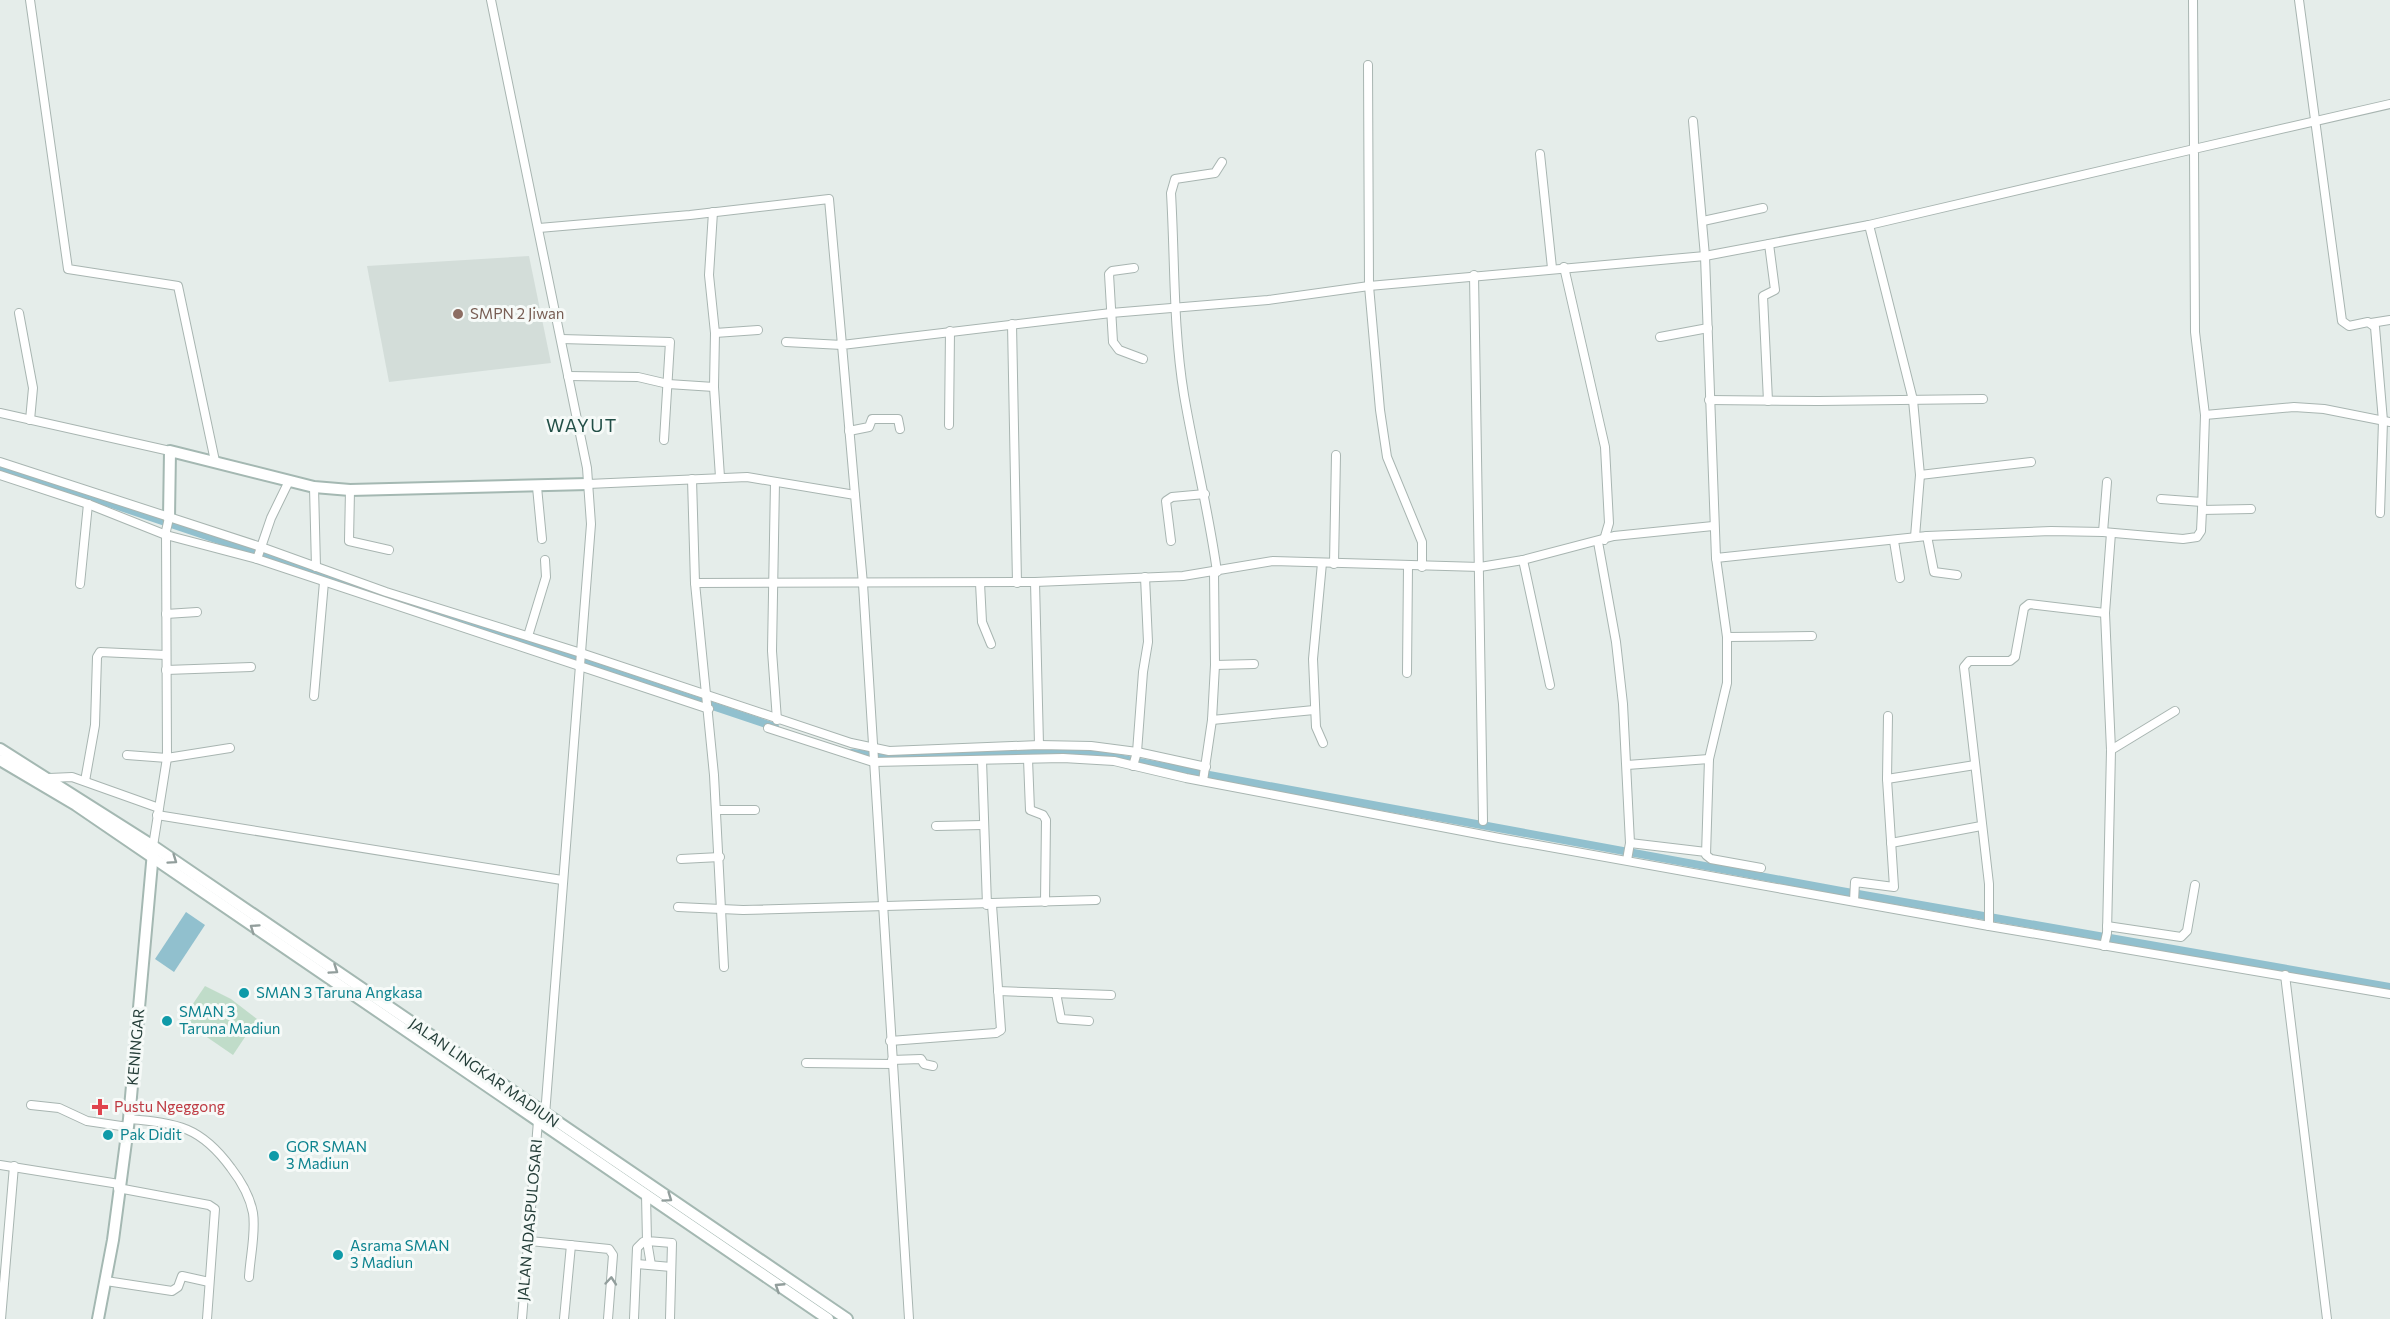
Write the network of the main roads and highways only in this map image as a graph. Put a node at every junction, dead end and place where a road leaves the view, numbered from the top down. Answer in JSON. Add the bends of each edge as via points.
{"nodes":[{"id":1,"x":588,"y":484,"type":"road end"},
{"id":2,"x":169,"y":517,"type":"road end"},
{"id":3,"x":0,"y":749,"type":"edge"},
{"id":4,"x":0,"y":760,"type":"edge"},
{"id":5,"x":47,"y":782,"type":"junction"},
{"id":6,"x":153,"y":846,"type":"junction"},
{"id":7,"x":153,"y":858,"type":"junction"},
{"id":8,"x":278,"y":938,"type":"junction"},
{"id":9,"x":542,"y":1118,"type":"junction"},
{"id":10,"x":801,"y":1295,"type":"junction"},
{"id":11,"x":98,"y":1319,"type":"edge"},
{"id":12,"x":828,"y":1319,"type":"edge"},
{"id":13,"x":847,"y":1319,"type":"edge"}],
"edges":[{"from":1,"to":2,"type":"main road","via":[[350,490],[314,487],[170,451]]},
{"from":3,"to":5,"type":"main road","name":"JALAN LINGKAR MADIUN"},
{"from":4,"to":5,"type":"main road","name":"JALAN LINGKAR MADIUN"},
{"from":5,"to":6,"type":"main road","name":"JALAN LINGKAR MADIUN"},
{"from":5,"to":7,"type":"main road","name":"JALAN LINGKAR MADIUN"},
{"from":6,"to":7,"type":"main road","name":"KENINGAR"},
{"from":6,"to":8,"type":"main road","name":"JALAN LINGKAR MADIUN","one_way":true},
{"from":8,"to":7,"type":"main road","name":"JALAN LINGKAR MADIUN","one_way":true},
{"from":7,"to":11,"type":"main road","name":"KENINGAR","via":[[128,1123]]},
{"from":8,"to":9,"type":"main road","name":"JALAN LINGKAR MADIUN"},
{"from":9,"to":10,"type":"main road","name":"JALAN LINGKAR MADIUN","one_way":true},
{"from":10,"to":9,"type":"main road","name":"JALAN LINGKAR MADIUN","one_way":true,"via":[[646,1195]]},
{"from":10,"to":12,"type":"main road","name":"JALAN LINGKAR MADIUN"},
{"from":10,"to":13,"type":"main road","name":"JALAN LINGKAR MADIUN"}]}
